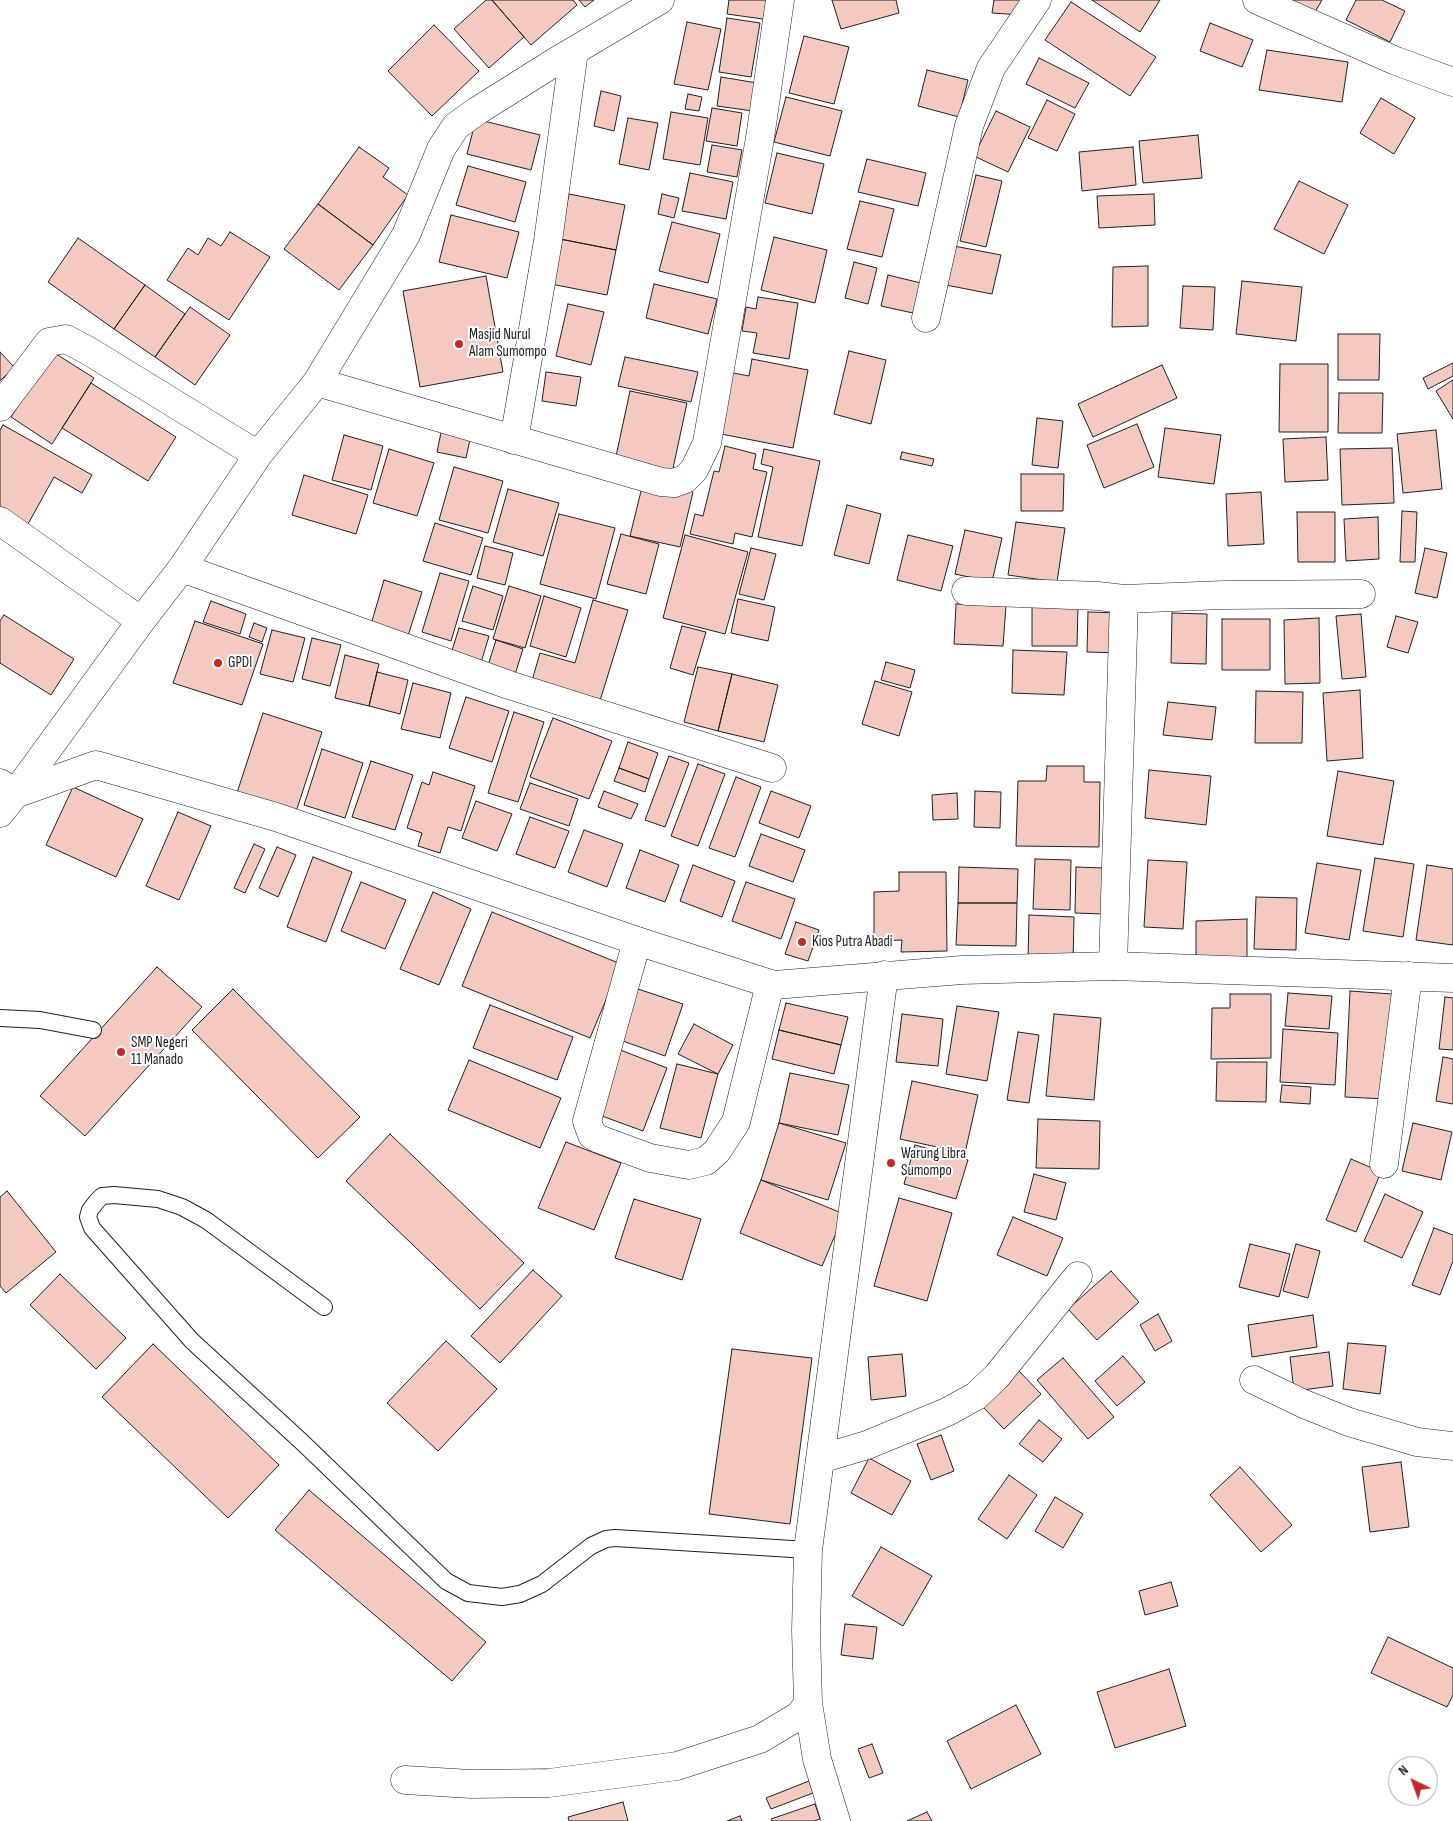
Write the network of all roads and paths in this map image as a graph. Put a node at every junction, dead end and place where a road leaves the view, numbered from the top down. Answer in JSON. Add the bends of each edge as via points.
{"nodes":[{"id":1,"x":660,"y":0,"type":"edge"},
{"id":2,"x":780,"y":0,"type":"edge"},
{"id":3,"x":1037,"y":0,"type":"edge"},
{"id":4,"x":1256,"y":0,"type":"edge"},
{"id":5,"x":574,"y":51,"type":"junction"},
{"id":6,"x":1453,"y":82,"type":"edge"},
{"id":7,"x":926,"y":318,"type":"dead end"},
{"id":8,"x":316,"y":382,"type":"junction"},
{"id":9,"x":0,"y":407,"type":"edge"},
{"id":10,"x":514,"y":440,"type":"junction"},
{"id":11,"x":258,"y":455,"type":"junction"},
{"id":12,"x":0,"y":521,"type":"edge"},
{"id":13,"x":182,"y":568,"type":"junction"},
{"id":14,"x":966,"y":591,"type":"dead end"},
{"id":15,"x":1361,"y":594,"type":"dead end"},
{"id":16,"x":1124,"y":600,"type":"junction"},
{"id":17,"x":141,"y":621,"type":"junction"},
{"id":18,"x":772,"y":768,"type":"dead end"},
{"id":19,"x":5,"y":797,"type":"edge"},
{"id":20,"x":636,"y":940,"type":"junction"},
{"id":21,"x":1114,"y":966,"type":"junction"},
{"id":22,"x":884,"y":975,"type":"junction"},
{"id":23,"x":1408,"y":976,"type":"junction"},
{"id":24,"x":1453,"y":978,"type":"edge"},
{"id":25,"x":770,"y":984,"type":"junction"},
{"id":26,"x":0,"y":1018,"type":"edge"},
{"id":27,"x":93,"y":1030,"type":"dead end"},
{"id":28,"x":1384,"y":1164,"type":"dead end"},
{"id":29,"x":1078,"y":1276,"type":"dead end"},
{"id":30,"x":324,"y":1307,"type":"dead end"},
{"id":31,"x":1254,"y":1380,"type":"dead end"},
{"id":32,"x":1453,"y":1446,"type":"edge"},
{"id":33,"x":820,"y":1459,"type":"junction"},
{"id":34,"x":808,"y":1550,"type":"junction"},
{"id":35,"x":808,"y":1703,"type":"junction"},
{"id":36,"x":405,"y":1780,"type":"dead end"},
{"id":37,"x":836,"y":1821,"type":"edge"}],
"edges":[{"from":1,"to":5,"type":"street"},
{"from":2,"to":10,"type":"street","via":[[760,138],[707,443],[694,470],[685,479],[674,483],[661,482]]},
{"from":3,"to":7,"type":"street","via":[[991,68],[969,126]]},
{"from":4,"to":6,"type":"street","via":[[1396,61]]},
{"from":5,"to":8,"type":"street","via":[[456,126],[441,149],[406,235]]},
{"from":5,"to":10,"type":"street","via":[[548,241]]},
{"from":8,"to":10,"type":"street"},
{"from":8,"to":11,"type":"street"},
{"from":9,"to":11,"type":"street","via":[[49,342],[66,339]]},
{"from":11,"to":13,"type":"street"},
{"from":12,"to":17,"type":"street"},
{"from":13,"to":17,"type":"street"},
{"from":13,"to":18,"type":"street","via":[[509,685]]},
{"from":14,"to":16,"type":"street"},
{"from":15,"to":16,"type":"street"},
{"from":16,"to":21,"type":"street"},
{"from":17,"to":19,"type":"street"},
{"from":19,"to":20,"type":"street","via":[[96,765],[276,817]]},
{"from":20,"to":25,"type":"street"},
{"from":20,"to":25,"type":"street","via":[[587,1121],[592,1135],[599,1140],[650,1158],[689,1165],[706,1161],[717,1151],[736,1122]]},
{"from":21,"to":22,"type":"street"},
{"from":21,"to":23,"type":"street"},
{"from":22,"to":25,"type":"street"},
{"from":22,"to":33,"type":"street"},
{"from":23,"to":24,"type":"street"},
{"from":23,"to":28,"type":"street"},
{"from":26,"to":27,"type":"lane","via":[[40,1020]]},
{"from":29,"to":33,"type":"street","via":[[997,1376],[976,1396],[947,1412],[876,1441]]},
{"from":30,"to":34,"type":"lane","via":[[206,1220],[182,1207],[158,1199],[114,1195],[102,1196],[90,1210],[88,1217],[92,1228],[192,1341],[365,1501],[446,1581],[468,1593],[502,1597],[520,1594],[542,1584],[591,1546],[606,1539]]},
{"from":31,"to":32,"type":"street","via":[[1349,1422],[1417,1442]]},
{"from":33,"to":34,"type":"street"},
{"from":34,"to":35,"type":"street"},
{"from":35,"to":36,"type":"street","via":[[800,1715],[760,1739],[677,1766],[549,1783],[471,1784]]},
{"from":35,"to":37,"type":"street","via":[[817,1759]]}]}
